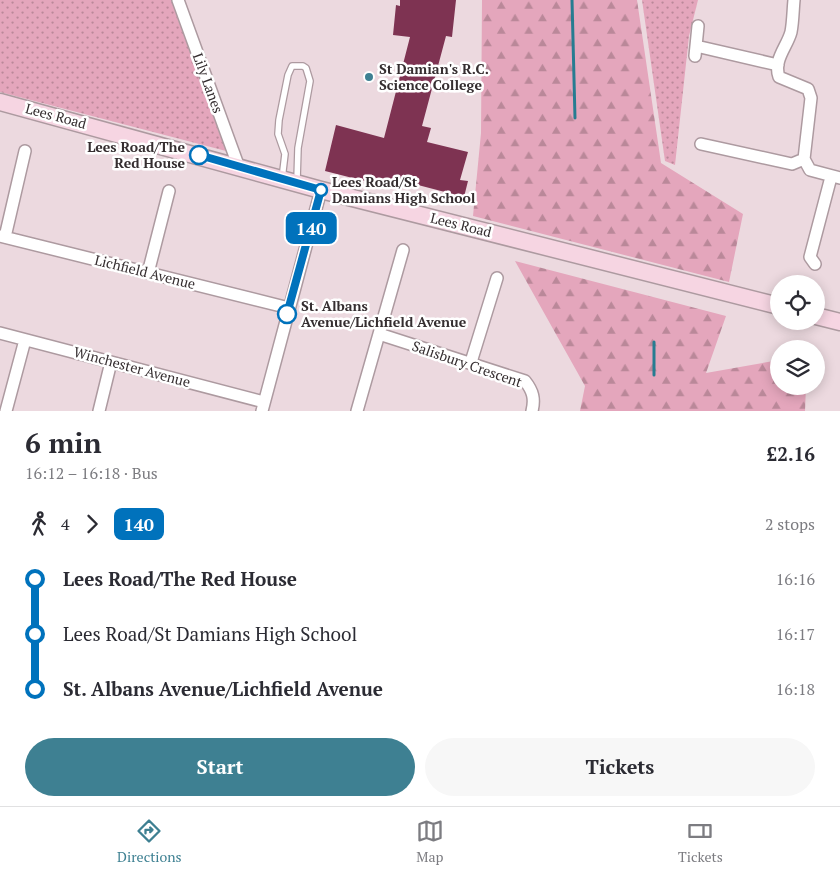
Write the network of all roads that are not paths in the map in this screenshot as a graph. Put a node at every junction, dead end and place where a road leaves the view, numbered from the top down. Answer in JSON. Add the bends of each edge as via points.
{"nodes":[{"id":1,"x":178,"y":0,"type":"edge"},
{"id":2,"x":794,"y":0,"type":"edge"},
{"id":3,"x":698,"y":26,"type":"dead end"},
{"id":4,"x":778,"y":65,"type":"junction"},
{"id":5,"x":0,"y":102,"type":"edge"},
{"id":6,"x":700,"y":144,"type":"dead end"},
{"id":7,"x":24,"y":151,"type":"dead end"},
{"id":8,"x":804,"y":159,"type":"junction"},
{"id":9,"x":238,"y":166,"type":"junction"},
{"id":10,"x":835,"y":177,"type":"edge"},
{"id":11,"x":290,"y":180,"type":"junction"},
{"id":12,"x":321,"y":190,"type":"junction"},
{"id":13,"x":169,"y":191,"type":"dead end"},
{"id":14,"x":2,"y":237,"type":"edge"},
{"id":15,"x":403,"y":250,"type":"dead end"},
{"id":16,"x":815,"y":264,"type":"dead end"},
{"id":17,"x":148,"y":273,"type":"junction"},
{"id":18,"x":497,"y":278,"type":"dead end"},
{"id":19,"x":770,"y":304,"type":"edge"},
{"id":20,"x":289,"y":308,"type":"junction"},
{"id":21,"x":825,"y":318,"type":"edge"},
{"id":22,"x":840,"y":322,"type":"edge"},
{"id":23,"x":0,"y":333,"type":"edge"},
{"id":24,"x":379,"y":334,"type":"junction"},
{"id":25,"x":25,"y":340,"type":"junction"},
{"id":26,"x":111,"y":362,"type":"junction"},
{"id":27,"x":471,"y":362,"type":"junction"},
{"id":28,"x":263,"y":406,"type":"edge"},
{"id":29,"x":6,"y":411,"type":"edge"},
{"id":30,"x":99,"y":411,"type":"edge"},
{"id":31,"x":357,"y":411,"type":"edge"},
{"id":32,"x":532,"y":411,"type":"edge"}],
"edges":[{"from":1,"to":9,"type":"street","name":"Lily Lanes"},
{"from":2,"to":4,"type":"street","via":[[791,32]]},
{"from":3,"to":4,"type":"street","via":[[696,51]]},
{"from":4,"to":8,"type":"street","via":[[779,76],[808,89],[811,98]]},
{"from":5,"to":9,"type":"main road","name":"Lees Road"},
{"from":6,"to":8,"type":"street","via":[[792,164]]},
{"from":7,"to":14,"type":"street"},
{"from":8,"to":10,"type":"street","via":[[810,170]]},
{"from":9,"to":11,"type":"main road","name":"Lees Road"},
{"from":10,"to":16,"type":"street","via":[[810,258]]},
{"from":11,"to":11,"type":"lane","via":[[278,134],[284,90],[292,66],[303,66],[310,81]]},
{"from":11,"to":12,"type":"main road","name":"Lees Road"},
{"from":12,"to":19,"type":"main road","name":"Lees Road"},
{"from":12,"to":20,"type":"street"},
{"from":13,"to":17,"type":"street"},
{"from":14,"to":17,"type":"street","name":"Lichfield Avenue"},
{"from":15,"to":24,"type":"street"},
{"from":17,"to":20,"type":"street","name":"Lichfield Avenue"},
{"from":18,"to":27,"type":"street"},
{"from":20,"to":28,"type":"street"},
{"from":21,"to":22,"type":"main road"},
{"from":23,"to":25,"type":"street","name":"Winchester Avenue"},
{"from":24,"to":27,"type":"street","name":"Salisbury Crescent"},
{"from":24,"to":31,"type":"street"},
{"from":25,"to":26,"type":"street","name":"Winchester Avenue"},
{"from":25,"to":29,"type":"street"},
{"from":26,"to":28,"type":"street","name":"Winchester Avenue"},
{"from":26,"to":30,"type":"street"},
{"from":27,"to":32,"type":"street","name":"Salisbury Crescent","via":[[525,382],[534,402]]}]}
